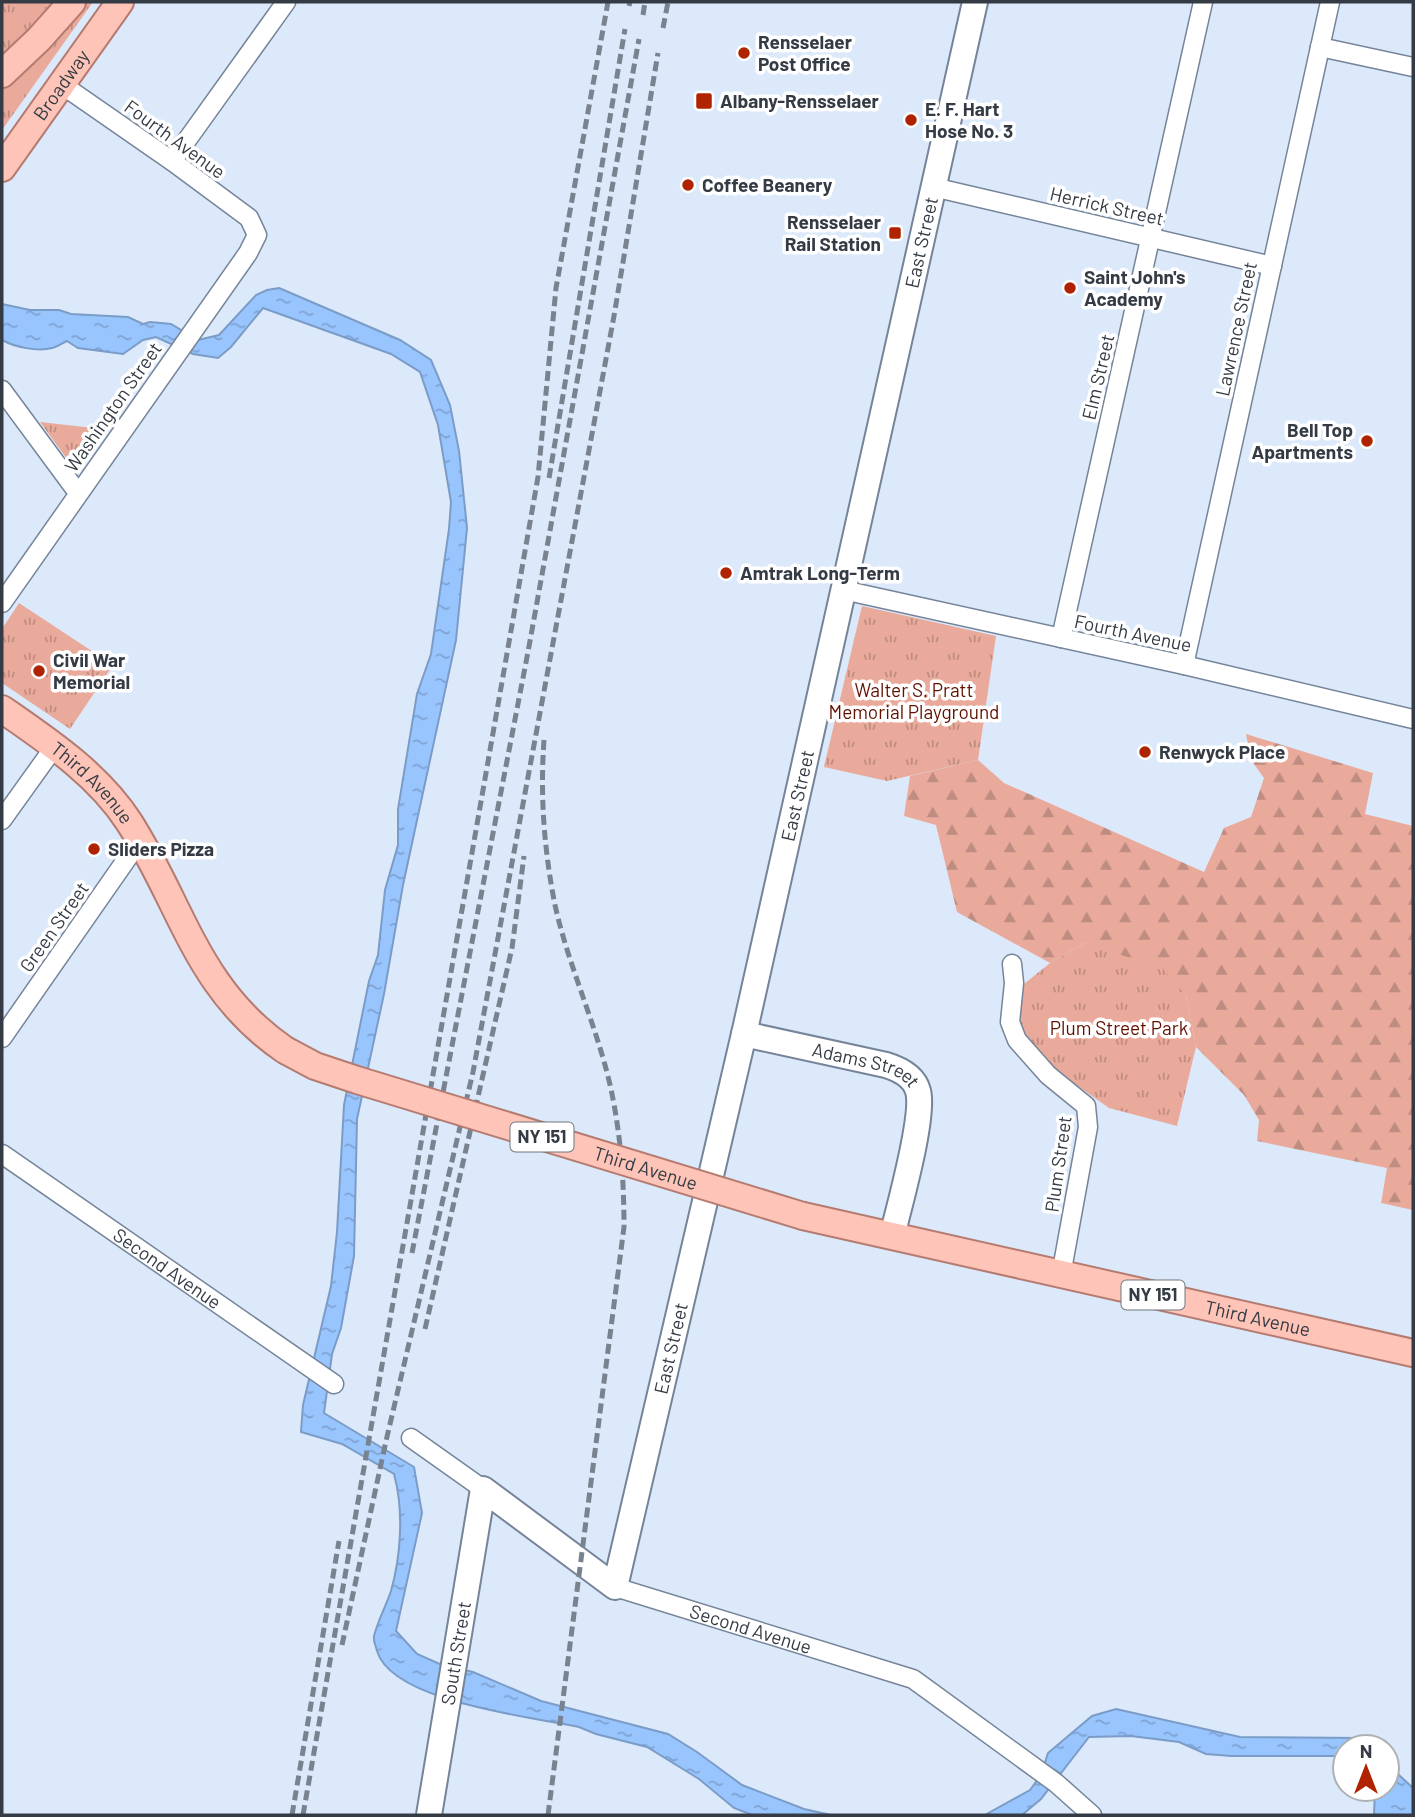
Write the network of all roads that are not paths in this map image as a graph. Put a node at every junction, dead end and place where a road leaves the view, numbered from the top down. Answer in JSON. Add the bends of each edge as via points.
{"nodes":[{"id":1,"x":72,"y":2,"type":"edge"},
{"id":2,"x":120,"y":2,"type":"edge"},
{"id":3,"x":286,"y":2,"type":"edge"},
{"id":4,"x":975,"y":2,"type":"edge"},
{"id":5,"x":1203,"y":2,"type":"edge"},
{"id":6,"x":1330,"y":2,"type":"edge"},
{"id":7,"x":1320,"y":47,"type":"junction"},
{"id":8,"x":1413,"y":67,"type":"edge"},
{"id":9,"x":2,"y":74,"type":"edge"},
{"id":10,"x":61,"y":84,"type":"junction"},
{"id":11,"x":173,"y":161,"type":"junction"},
{"id":12,"x":2,"y":168,"type":"edge"},
{"id":13,"x":933,"y":187,"type":"junction"},
{"id":14,"x":257,"y":235,"type":"joint"},
{"id":15,"x":1151,"y":238,"type":"junction"},
{"id":16,"x":1272,"y":266,"type":"junction"},
{"id":17,"x":2,"y":392,"type":"edge"},
{"id":18,"x":78,"y":493,"type":"junction"},
{"id":19,"x":843,"y":590,"type":"junction"},
{"id":20,"x":2,"y":603,"type":"edge"},
{"id":21,"x":1061,"y":638,"type":"junction"},
{"id":22,"x":1184,"y":665,"type":"junction"},
{"id":23,"x":2,"y":709,"type":"edge"},
{"id":24,"x":1413,"y":719,"type":"edge"},
{"id":25,"x":55,"y":746,"type":"junction"},
{"id":26,"x":2,"y":820,"type":"edge"},
{"id":27,"x":140,"y":840,"type":"junction"},
{"id":28,"x":1012,"y":964,"type":"dead end"},
{"id":29,"x":744,"y":1034,"type":"junction"},
{"id":30,"x":2,"y":1038,"type":"edge"},
{"id":31,"x":2,"y":1154,"type":"edge"},
{"id":32,"x":892,"y":1236,"type":"junction"},
{"id":33,"x":1062,"y":1275,"type":"junction"},
{"id":34,"x":1413,"y":1353,"type":"edge"},
{"id":35,"x":334,"y":1384,"type":"dead end"},
{"id":36,"x":411,"y":1438,"type":"dead end"},
{"id":37,"x":483,"y":1489,"type":"junction"},
{"id":38,"x":615,"y":1587,"type":"junction"},
{"id":39,"x":429,"y":1815,"type":"edge"},
{"id":40,"x":1092,"y":1815,"type":"edge"}],
"edges":[{"from":1,"to":9,"type":"main road"},
{"from":2,"to":10,"type":"main road","name":"Broadway"},
{"from":3,"to":11,"type":"street"},
{"from":4,"to":13,"type":"street","name":"East Street"},
{"from":5,"to":15,"type":"street","name":"Elm Street"},
{"from":6,"to":7,"type":"street","name":"Lawrence Street"},
{"from":7,"to":8,"type":"street"},
{"from":7,"to":16,"type":"street","name":"Lawrence Street"},
{"from":10,"to":11,"type":"street","name":"Fourth Avenue"},
{"from":10,"to":12,"type":"main road","name":"Broadway"},
{"from":11,"to":14,"type":"street","name":"Fourth Avenue","via":[[249,218]]},
{"from":13,"to":15,"type":"street","name":"Herrick Street"},
{"from":13,"to":19,"type":"street","name":"East Street"},
{"from":14,"to":18,"type":"street","name":"Washington Street"},
{"from":15,"to":16,"type":"street","name":"Herrick Street"},
{"from":15,"to":21,"type":"street","name":"Elm Street"},
{"from":16,"to":22,"type":"street","name":"Lawrence Street"},
{"from":17,"to":18,"type":"street"},
{"from":18,"to":20,"type":"street","name":"Washington Street"},
{"from":19,"to":21,"type":"street","name":"Fourth Avenue"},
{"from":19,"to":29,"type":"street","name":"East Street"},
{"from":21,"to":22,"type":"street","name":"Fourth Avenue"},
{"from":22,"to":24,"type":"street","name":"Fourth Avenue"},
{"from":23,"to":25,"type":"main road","name":"Third Avenue","number":"NY 151"},
{"from":25,"to":26,"type":"street"},
{"from":25,"to":27,"type":"main road","name":"Third Avenue","number":"NY 151","via":[[99,785]]},
{"from":27,"to":30,"type":"street","name":"Green Street"},
{"from":27,"to":32,"type":"main road","name":"Third Avenue","number":"NY 151","bridge":true,"via":[[212,977],[248,1020],[285,1050],[315,1066],[803,1216]]},
{"from":28,"to":33,"type":"street","name":"Plum Street","via":[[1010,1022],[1017,1040],[1048,1075],[1086,1106],[1088,1115]]},
{"from":29,"to":32,"type":"street","name":"Adams Street","via":[[897,1068],[914,1082],[920,1109]]},
{"from":29,"to":38,"type":"street","name":"East Street"},
{"from":31,"to":35,"type":"street","name":"Second Avenue"},
{"from":32,"to":33,"type":"main road","name":"Third Avenue","number":"NY 151"},
{"from":33,"to":34,"type":"main road","name":"Third Avenue","number":"NY 151"},
{"from":36,"to":37,"type":"street","name":"Second Avenue"},
{"from":37,"to":38,"type":"street","name":"Second Avenue"},
{"from":37,"to":39,"type":"street","name":"South Street"},
{"from":38,"to":40,"type":"street","name":"Second Avenue","via":[[913,1679],[1056,1783]]}]}
